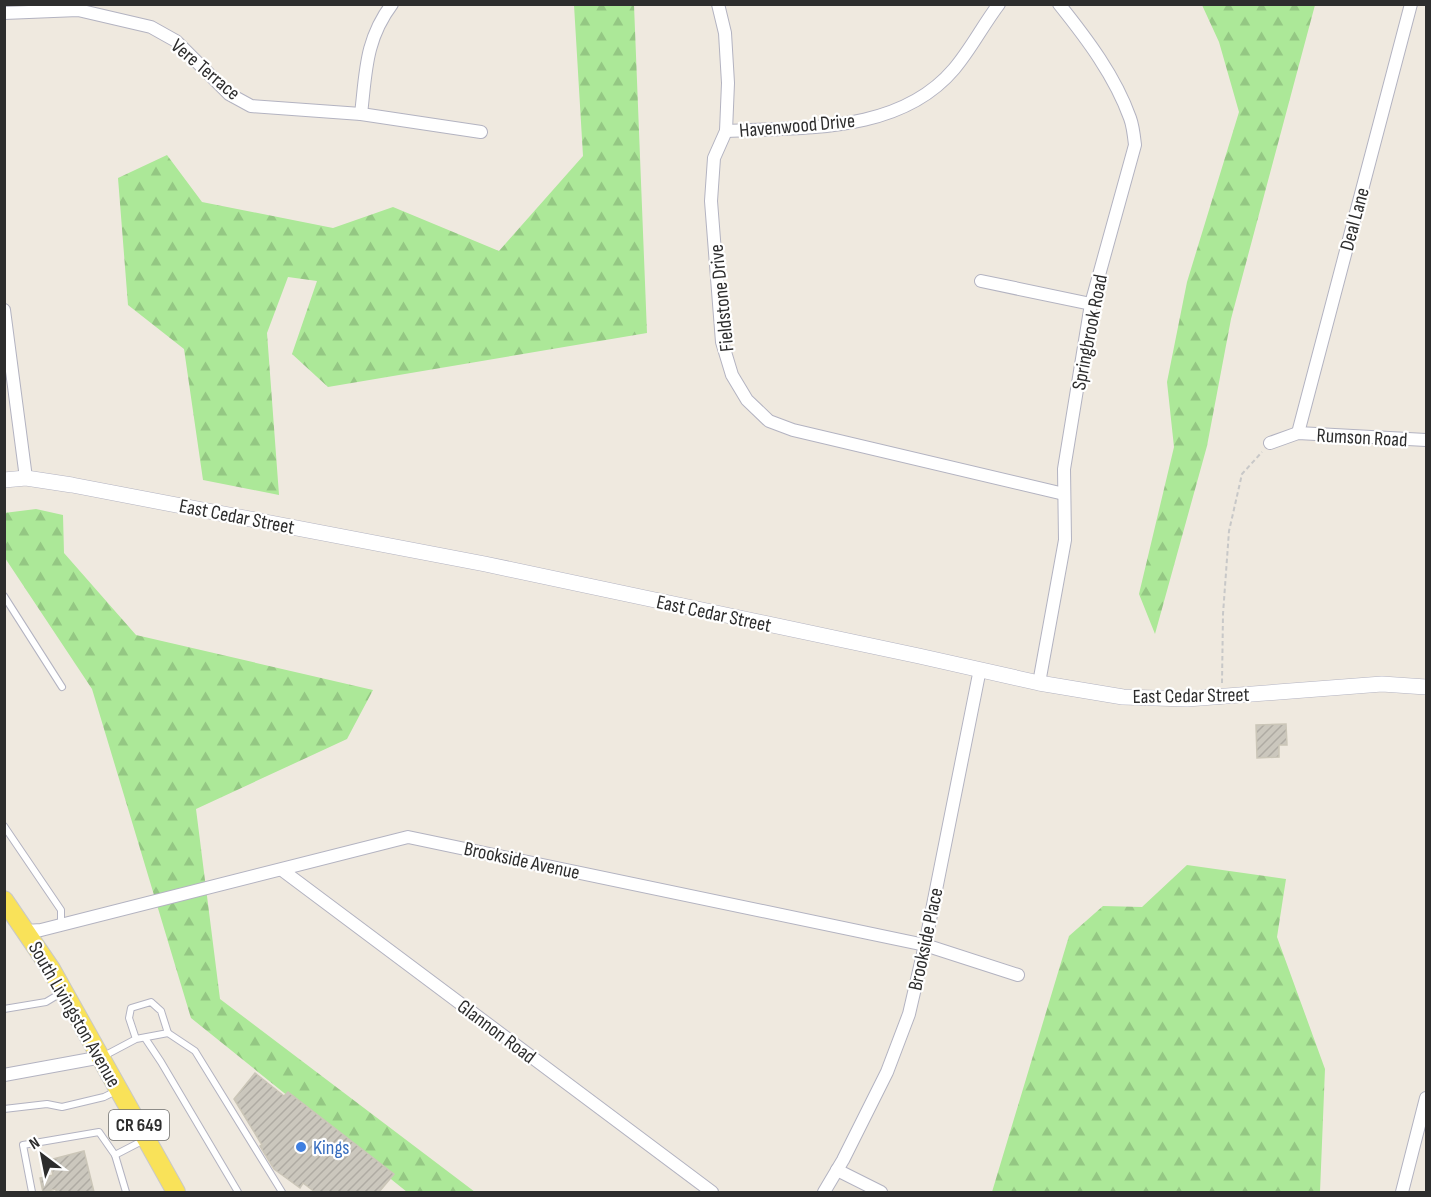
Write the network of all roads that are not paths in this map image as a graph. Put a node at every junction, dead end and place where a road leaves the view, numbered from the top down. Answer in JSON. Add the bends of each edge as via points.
{"nodes":[{"id":1,"x":392,"y":4,"type":"edge"},
{"id":2,"x":718,"y":4,"type":"edge"},
{"id":3,"x":999,"y":4,"type":"edge"},
{"id":4,"x":1059,"y":4,"type":"edge"},
{"id":5,"x":1411,"y":4,"type":"edge"},
{"id":6,"x":4,"y":13,"type":"edge"},
{"id":7,"x":361,"y":114,"type":"junction"},
{"id":8,"x":726,"y":131,"type":"junction"},
{"id":9,"x":481,"y":132,"type":"dead end"},
{"id":10,"x":981,"y":281,"type":"dead end"},
{"id":11,"x":1091,"y":304,"type":"junction"},
{"id":12,"x":4,"y":310,"type":"edge"},
{"id":13,"x":1298,"y":433,"type":"junction"},
{"id":14,"x":1426,"y":440,"type":"edge"},
{"id":15,"x":1270,"y":443,"type":"road end"},
{"id":16,"x":26,"y":477,"type":"junction"},
{"id":17,"x":4,"y":480,"type":"edge"},
{"id":18,"x":1064,"y":494,"type":"junction"},
{"id":19,"x":4,"y":596,"type":"edge"},
{"id":20,"x":980,"y":669,"type":"junction"},
{"id":21,"x":1039,"y":683,"type":"junction"},
{"id":22,"x":62,"y":687,"type":"dead end"},
{"id":23,"x":1426,"y":687,"type":"edge"},
{"id":24,"x":4,"y":826,"type":"edge"},
{"id":25,"x":282,"y":870,"type":"junction"},
{"id":26,"x":5,"y":902,"type":"edge"},
{"id":27,"x":61,"y":925,"type":"junction"},
{"id":28,"x":26,"y":931,"type":"junction"},
{"id":29,"x":925,"y":945,"type":"junction"},
{"id":30,"x":1018,"y":975,"type":"dead end"},
{"id":31,"x":64,"y":992,"type":"junction"},
{"id":32,"x":4,"y":1009,"type":"edge"},
{"id":33,"x":168,"y":1033,"type":"junction"},
{"id":34,"x":145,"y":1038,"type":"junction"},
{"id":35,"x":136,"y":1039,"type":"junction"},
{"id":36,"x":102,"y":1057,"type":"junction"},
{"id":37,"x":4,"y":1075,"type":"edge"},
{"id":38,"x":119,"y":1089,"type":"junction"},
{"id":39,"x":1426,"y":1098,"type":"edge"},
{"id":40,"x":4,"y":1109,"type":"edge"},
{"id":41,"x":147,"y":1139,"type":"junction"},
{"id":42,"x":115,"y":1155,"type":"junction"},
{"id":43,"x":837,"y":1170,"type":"junction"},
{"id":44,"x":32,"y":1192,"type":"edge"},
{"id":45,"x":126,"y":1192,"type":"edge"},
{"id":46,"x":176,"y":1192,"type":"edge"},
{"id":47,"x":238,"y":1192,"type":"edge"},
{"id":48,"x":282,"y":1192,"type":"edge"},
{"id":49,"x":712,"y":1192,"type":"edge"},
{"id":50,"x":824,"y":1192,"type":"edge"},
{"id":51,"x":881,"y":1192,"type":"edge"},
{"id":52,"x":1402,"y":1192,"type":"edge"}],
"edges":[{"from":1,"to":7,"type":"street","via":[[368,51]]},
{"from":2,"to":8,"type":"street","name":"Fieldstone Drive","via":[[725,33]]},
{"from":3,"to":8,"type":"street","name":"Havenwood Drive","via":[[953,70],[928,93],[889,112],[842,125]]},
{"from":4,"to":11,"type":"street","name":"Springbrook Road","via":[[1086,37],[1121,96],[1131,120],[1135,145]]},
{"from":5,"to":13,"type":"street","name":"Deal Lane"},
{"from":6,"to":7,"type":"street","name":"Vere Terrace","via":[[78,10],[151,27],[176,41],[229,94],[250,106]]},
{"from":7,"to":9,"type":"street","name":"Vere Terrace"},
{"from":8,"to":18,"type":"street","name":"Fieldstone Drive","via":[[714,158],[711,201],[723,342],[732,375],[747,400],[770,421],[793,430]]},
{"from":10,"to":11,"type":"street"},
{"from":11,"to":18,"type":"street","name":"Springbrook Road","via":[[1064,469]]},
{"from":12,"to":16,"type":"street"},
{"from":13,"to":14,"type":"street","name":"Rumson Road"},
{"from":13,"to":15,"type":"street"},
{"from":16,"to":17,"type":"street","name":"East Cedar Street"},
{"from":16,"to":20,"type":"street","name":"East Cedar Street","via":[[496,566]]},
{"from":18,"to":21,"type":"street","name":"Springbrook Road","via":[[1065,540]]},
{"from":19,"to":22,"type":"lane"},
{"from":20,"to":21,"type":"street","name":"East Cedar Street"},
{"from":20,"to":29,"type":"street","name":"Brookside Place"},
{"from":21,"to":23,"type":"street","name":"East Cedar Street","via":[[1156,699],[1382,684]]},
{"from":24,"to":27,"type":"lane","via":[[61,910]]},
{"from":25,"to":27,"type":"street","name":"Brookside Avenue"},
{"from":25,"to":29,"type":"street","name":"Brookside Avenue","via":[[408,837]]},
{"from":25,"to":49,"type":"street","name":"Glannon Road"},
{"from":26,"to":28,"type":"main road","name":"South Livingston Avenue","number":"CR 649"},
{"from":27,"to":28,"type":"street","name":"Brookside Avenue"},
{"from":28,"to":31,"type":"main road","name":"South Livingston Avenue","number":"CR 649"},
{"from":29,"to":30,"type":"street","name":"Brookside Avenue"},
{"from":29,"to":43,"type":"street","name":"Brookside Place","via":[[909,1014],[887,1072]]},
{"from":31,"to":32,"type":"lane","via":[[46,1002]]},
{"from":31,"to":36,"type":"main road","name":"South Livingston Avenue","number":"CR 649"},
{"from":33,"to":34,"type":"lane"},
{"from":33,"to":35,"type":"lane","via":[[161,1011],[151,1002],[131,1008],[129,1018]]},
{"from":33,"to":48,"type":"lane","via":[[195,1051]]},
{"from":34,"to":35,"type":"lane"},
{"from":34,"to":47,"type":"lane"},
{"from":35,"to":36,"type":"lane"},
{"from":36,"to":37,"type":"street"},
{"from":36,"to":38,"type":"main road","name":"South Livingston Avenue","number":"CR 649"},
{"from":38,"to":40,"type":"lane","via":[[104,1097],[62,1107],[47,1104]]},
{"from":38,"to":41,"type":"main road","name":"South Livingston Avenue","number":"CR 649"},
{"from":39,"to":52,"type":"street"},
{"from":41,"to":42,"type":"lane"},
{"from":41,"to":46,"type":"main road","name":"South Livingston Avenue","number":"CR 649"},
{"from":42,"to":44,"type":"lane","via":[[99,1132],[23,1145]]},
{"from":42,"to":45,"type":"lane"},
{"from":43,"to":50,"type":"street","name":"Brookside Place"},
{"from":43,"to":51,"type":"street"}]}
